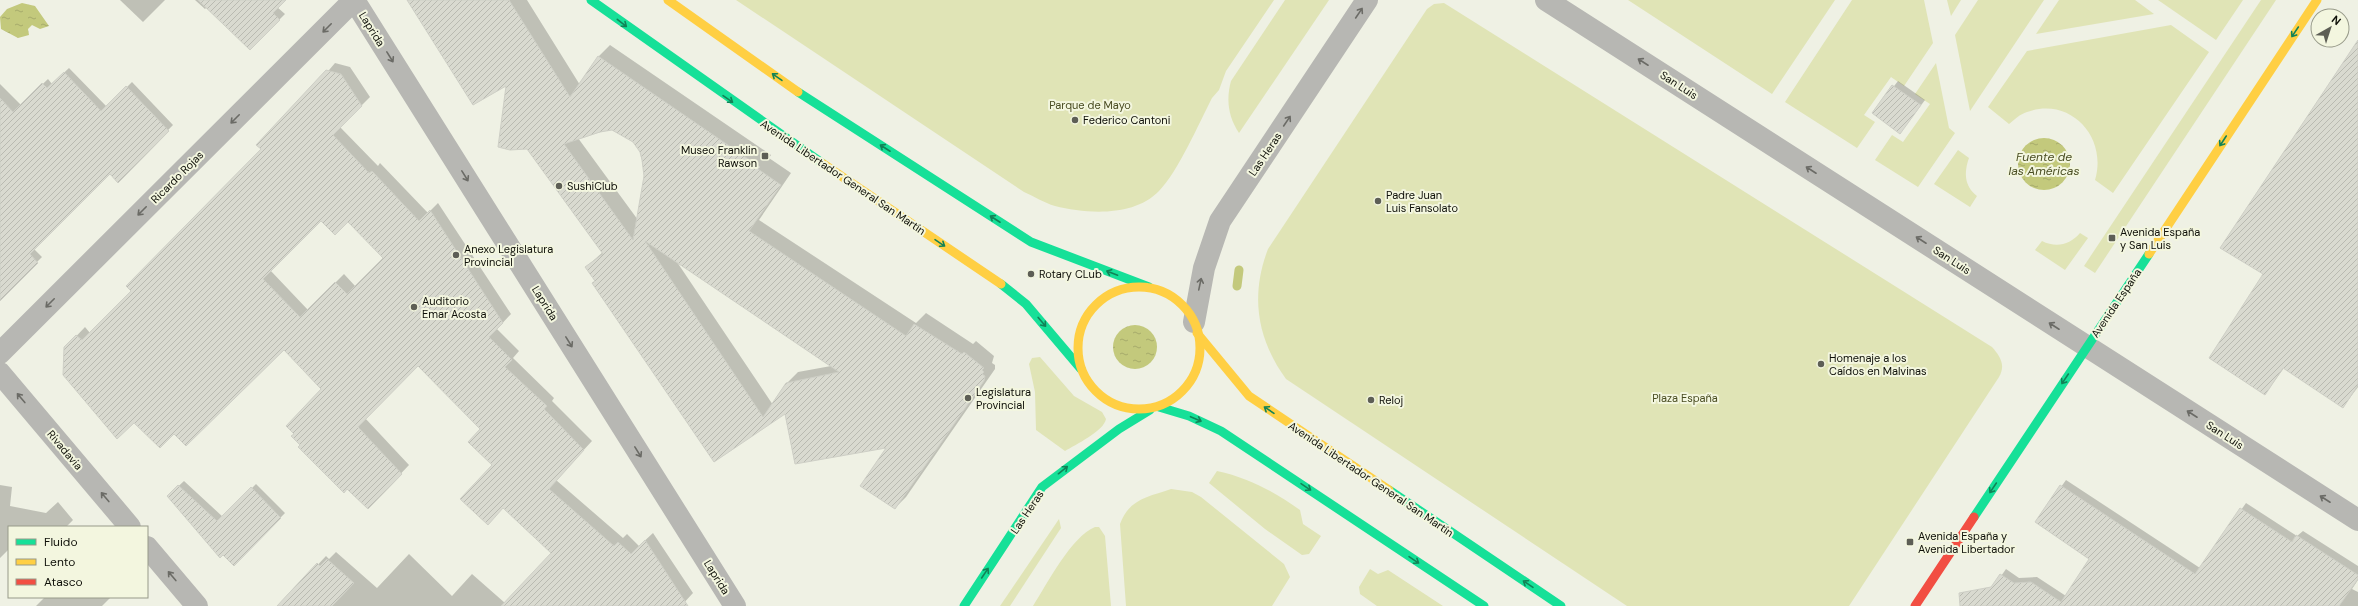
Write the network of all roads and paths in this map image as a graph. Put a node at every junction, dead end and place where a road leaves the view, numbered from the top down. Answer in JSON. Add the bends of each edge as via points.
{"nodes":[{"id":1,"x":354,"y":0,"type":"edge"},
{"id":2,"x":591,"y":0,"type":"edge"},
{"id":3,"x":668,"y":0,"type":"edge"},
{"id":4,"x":1368,"y":0,"type":"edge"},
{"id":5,"x":1546,"y":0,"type":"edge"},
{"id":6,"x":2317,"y":0,"type":"edge"},
{"id":7,"x":1149,"y":287,"type":"junction"},
{"id":8,"x":1196,"y":328,"type":"junction"},
{"id":9,"x":2087,"y":347,"type":"junction"},
{"id":10,"x":0,"y":353,"type":"edge"},
{"id":11,"x":1081,"y":369,"type":"junction"},
{"id":12,"x":0,"y":373,"type":"edge"},
{"id":13,"x":1154,"y":409,"type":"junction"},
{"id":14,"x":2358,"y":520,"type":"edge"},
{"id":15,"x":129,"y":526,"type":"edge"},
{"id":16,"x":148,"y":548,"type":"edge"},
{"id":17,"x":197,"y":606,"type":"edge"},
{"id":18,"x":735,"y":606,"type":"edge"},
{"id":19,"x":964,"y":606,"type":"edge"},
{"id":20,"x":1484,"y":606,"type":"edge"},
{"id":21,"x":1561,"y":606,"type":"edge"},
{"id":22,"x":1915,"y":606,"type":"edge"}],
"edges":[{"from":1,"to":10,"type":"street","name":"Ricardo Rojas","one_way":true},
{"from":1,"to":18,"type":"street","name":"Laprida","one_way":true},
{"from":2,"to":11,"type":"main road","name":"Avenida Libertador General San Martín","one_way":true,"via":[[750,114],[1001,284],[1030,309]]},
{"from":7,"to":3,"type":"main road","one_way":true,"via":[[1031,242],[791,87]]},
{"from":8,"to":4,"type":"street","name":"Las Heras","one_way":true,"via":[[1204,268],[1220,221]]},
{"from":9,"to":5,"type":"street","name":"San Luis","one_way":true},
{"from":6,"to":9,"type":"main road","name":"Avenida España","one_way":true},
{"from":7,"to":8,"type":"main road","via":[[1169,294],[1185,308]]},
{"from":7,"to":11,"type":"main road","via":[[1127,288],[1107,294],[1091,308],[1080,327],[1077,348]]},
{"from":8,"to":13,"type":"main road","via":[[1200,347],[1197,368],[1186,387],[1170,401]]},
{"from":21,"to":8,"type":"main road","name":"Avenida Libertador General San Martín","one_way":true,"via":[[1249,396]]},
{"from":14,"to":9,"type":"street","name":"San Luis","one_way":true},
{"from":9,"to":22,"type":"main road","name":"Avenida España","one_way":true},
{"from":11,"to":13,"type":"main road","via":[[1092,388],[1108,402],[1128,409]]},
{"from":15,"to":12,"type":"street","name":"Rivadavia","one_way":true},
{"from":19,"to":13,"type":"main road","name":"Las Heras","one_way":true,"via":[[1042,487],[1119,429]]},
{"from":13,"to":20,"type":"main road","one_way":true,"via":[[1189,416],[1221,431]]},
{"from":17,"to":16,"type":"street","one_way":true}]}
